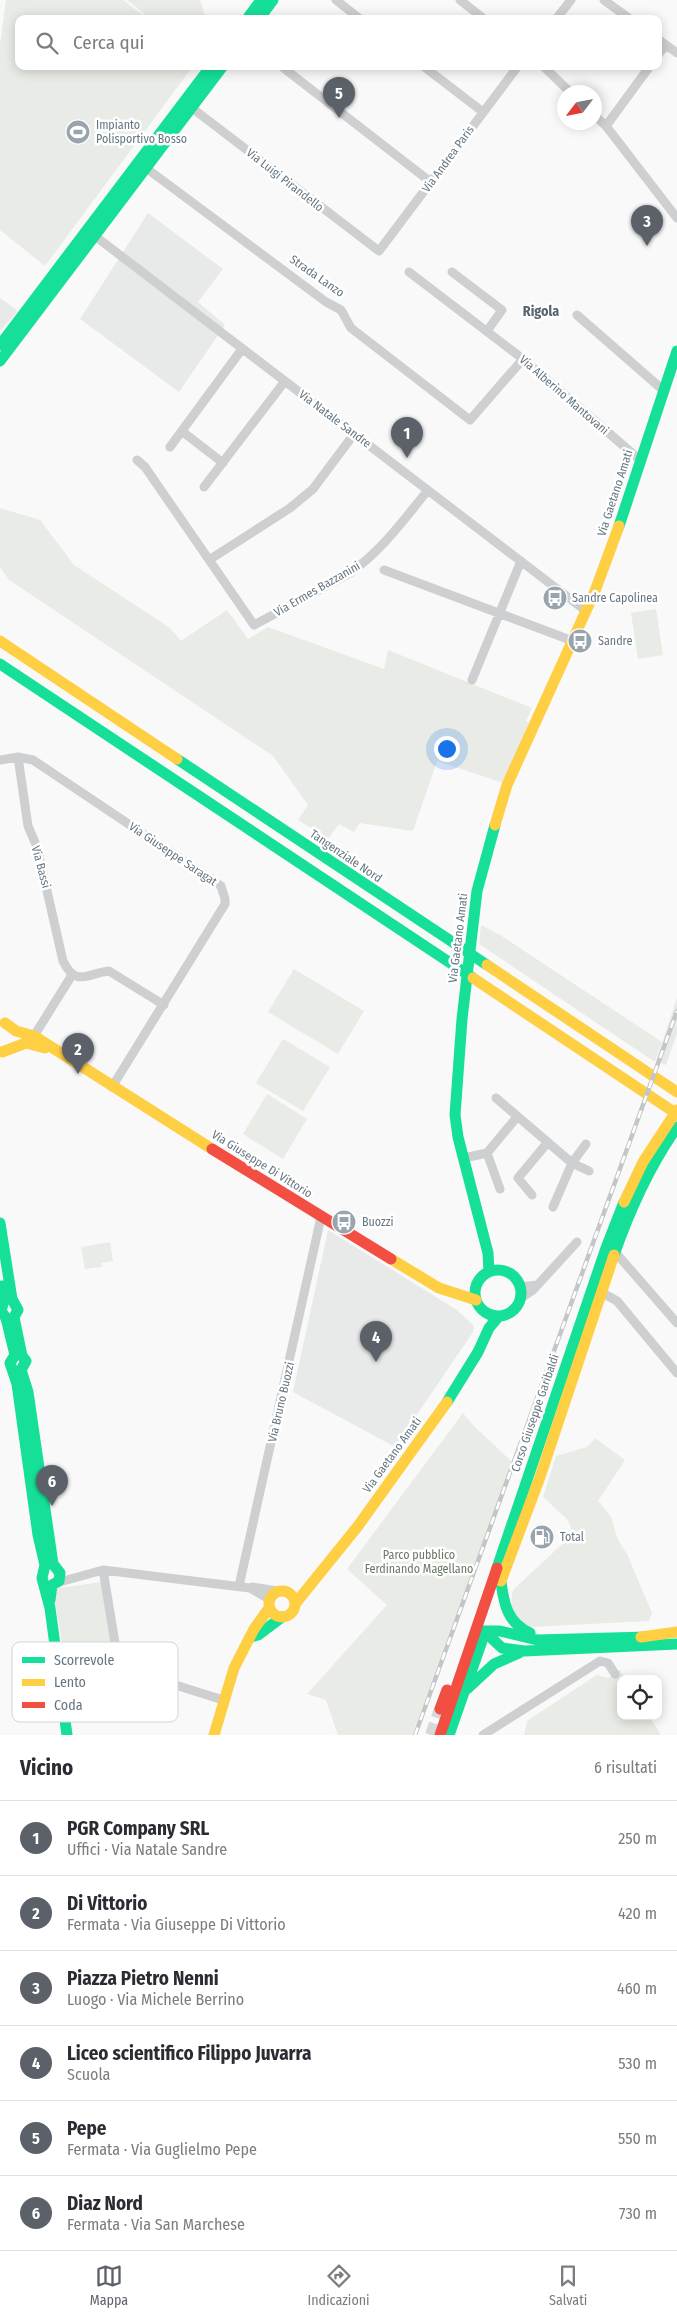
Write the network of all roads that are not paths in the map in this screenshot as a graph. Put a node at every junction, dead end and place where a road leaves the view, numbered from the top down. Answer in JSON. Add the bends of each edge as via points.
{"nodes":[{"id":1,"x":261,"y":0,"type":"edge"},
{"id":2,"x":273,"y":0,"type":"edge"},
{"id":3,"x":336,"y":0,"type":"edge"},
{"id":4,"x":460,"y":0,"type":"edge"},
{"id":5,"x":571,"y":0,"type":"edge"},
{"id":6,"x":604,"y":0,"type":"edge"},
{"id":7,"x":250,"y":15,"type":"edge"},
{"id":8,"x":262,"y":15,"type":"edge"},
{"id":9,"x":355,"y":15,"type":"edge"},
{"id":10,"x":479,"y":15,"type":"edge"},
{"id":11,"x":559,"y":15,"type":"edge"},
{"id":12,"x":625,"y":15,"type":"edge"},
{"id":13,"x":662,"y":42,"type":"edge"},
{"id":14,"x":677,"y":53,"type":"edge"},
{"id":15,"x":208,"y":70,"type":"edge"},
{"id":16,"x":220,"y":70,"type":"edge"},
{"id":17,"x":286,"y":70,"type":"edge"},
{"id":18,"x":428,"y":70,"type":"edge"},
{"id":19,"x":515,"y":70,"type":"edge"},
{"id":20,"x":546,"y":70,"type":"edge"},
{"id":21,"x":647,"y":70,"type":"edge"},
{"id":22,"x":562,"y":85,"type":"edge"},
{"id":23,"x":192,"y":108,"type":"junction"},
{"id":24,"x":483,"y":112,"type":"junction"},
{"id":25,"x":602,"y":122,"type":"edge"},
{"id":26,"x":606,"y":126,"type":"junction"},
{"id":27,"x":146,"y":168,"type":"junction"},
{"id":28,"x":432,"y":183,"type":"junction"},
{"id":29,"x":677,"y":218,"type":"edge"},
{"id":30,"x":91,"y":233,"type":"junction"},
{"id":31,"x":379,"y":252,"type":"joint"},
{"id":32,"x":409,"y":272,"type":"dead end"},
{"id":33,"x":452,"y":272,"type":"dead end"},
{"id":34,"x":577,"y":315,"type":"dead end"},
{"id":35,"x":487,"y":332,"type":"junction"},
{"id":36,"x":0,"y":345,"type":"edge"},
{"id":37,"x":242,"y":349,"type":"junction"},
{"id":38,"x":677,"y":351,"type":"edge"},
{"id":39,"x":523,"y":359,"type":"junction"},
{"id":40,"x":0,"y":360,"type":"edge"},
{"id":41,"x":285,"y":381,"type":"junction"},
{"id":42,"x":663,"y":390,"type":"junction"},
{"id":43,"x":183,"y":432,"type":"junction"},
{"id":44,"x":354,"y":434,"type":"junction"},
{"id":45,"x":170,"y":447,"type":"dead end"},
{"id":46,"x":138,"y":460,"type":"dead end"},
{"id":47,"x":640,"y":460,"type":"junction"},
{"id":48,"x":223,"y":463,"type":"junction"},
{"id":49,"x":204,"y":488,"type":"dead end"},
{"id":50,"x":428,"y":490,"type":"junction"},
{"id":51,"x":209,"y":560,"type":"junction"},
{"id":52,"x":521,"y":561,"type":"junction"},
{"id":53,"x":384,"y":570,"type":"dead end"},
{"id":54,"x":586,"y":611,"type":"junction"},
{"id":55,"x":500,"y":614,"type":"junction"},
{"id":56,"x":0,"y":641,"type":"edge"},
{"id":57,"x":573,"y":641,"type":"junction"},
{"id":58,"x":0,"y":664,"type":"edge"},
{"id":59,"x":472,"y":680,"type":"dead end"},
{"id":60,"x":18,"y":757,"type":"junction"},
{"id":61,"x":0,"y":760,"type":"edge"},
{"id":62,"x":72,"y":975,"type":"junction"},
{"id":63,"x":164,"y":1005,"type":"junction"},
{"id":64,"x":3,"y":1020,"type":"edge"},
{"id":65,"x":34,"y":1036,"type":"junction"},
{"id":66,"x":54,"y":1051,"type":"junction"},
{"id":67,"x":1,"y":1052,"type":"edge"},
{"id":68,"x":112,"y":1087,"type":"junction"},
{"id":69,"x":677,"y":1092,"type":"edge"},
{"id":70,"x":496,"y":1098,"type":"dead end"},
{"id":71,"x":677,"y":1110,"type":"edge"},
{"id":72,"x":677,"y":1114,"type":"edge"},
{"id":73,"x":517,"y":1117,"type":"junction"},
{"id":74,"x":671,"y":1129,"type":"edge"},
{"id":75,"x":548,"y":1142,"type":"junction"},
{"id":76,"x":586,"y":1144,"type":"dead end"},
{"id":77,"x":487,"y":1153,"type":"junction"},
{"id":78,"x":464,"y":1158,"type":"junction"},
{"id":79,"x":572,"y":1162,"type":"junction"},
{"id":80,"x":589,"y":1171,"type":"dead end"},
{"id":81,"x":500,"y":1189,"type":"dead end"},
{"id":82,"x":532,"y":1195,"type":"dead end"},
{"id":83,"x":553,"y":1207,"type":"dead end"},
{"id":84,"x":321,"y":1217,"type":"junction"},
{"id":85,"x":0,"y":1223,"type":"edge"},
{"id":86,"x":577,"y":1242,"type":"dead end"},
{"id":87,"x":615,"y":1252,"type":"junction"},
{"id":88,"x":494,"y":1271,"type":"junction"},
{"id":89,"x":0,"y":1275,"type":"edge"},
{"id":90,"x":476,"y":1287,"type":"junction"},
{"id":91,"x":601,"y":1292,"type":"junction"},
{"id":92,"x":459,"y":1293,"type":"junction"},
{"id":93,"x":520,"y":1293,"type":"junction"},
{"id":94,"x":9,"y":1304,"type":"junction"},
{"id":95,"x":479,"y":1305,"type":"junction"},
{"id":96,"x":499,"y":1316,"type":"junction"},
{"id":97,"x":677,"y":1323,"type":"edge"},
{"id":98,"x":482,"y":1342,"type":"junction"},
{"id":99,"x":677,"y":1373,"type":"edge"},
{"id":100,"x":103,"y":1570,"type":"junction"},
{"id":101,"x":52,"y":1577,"type":"junction"},
{"id":102,"x":315,"y":1579,"type":"junction"},
{"id":103,"x":501,"y":1582,"type":"junction"},
{"id":104,"x":239,"y":1586,"type":"junction"},
{"id":105,"x":275,"y":1598,"type":"junction"},
{"id":106,"x":295,"y":1604,"type":"junction"},
{"id":107,"x":282,"y":1617,"type":"junction"},
{"id":108,"x":481,"y":1631,"type":"junction"},
{"id":109,"x":677,"y":1632,"type":"edge"},
{"id":110,"x":251,"y":1637,"type":"junction"},
{"id":111,"x":641,"y":1637,"type":"junction"},
{"id":112,"x":677,"y":1637,"type":"edge"},
{"id":113,"x":554,"y":1640,"type":"junction"},
{"id":114,"x":54,"y":1642,"type":"edge"},
{"id":115,"x":114,"y":1642,"type":"edge"},
{"id":116,"x":677,"y":1644,"type":"edge"},
{"id":117,"x":524,"y":1651,"type":"junction"},
{"id":118,"x":469,"y":1653,"type":"junction"},
{"id":119,"x":615,"y":1674,"type":"dead end"},
{"id":120,"x":178,"y":1686,"type":"edge"},
{"id":121,"x":465,"y":1691,"type":"junction"},
{"id":122,"x":223,"y":1700,"type":"junction"},
{"id":123,"x":440,"y":1709,"type":"tunnel mouth"},
{"id":124,"x":65,"y":1722,"type":"edge"},
{"id":125,"x":67,"y":1735,"type":"edge"},
{"id":126,"x":214,"y":1735,"type":"edge"},
{"id":127,"x":440,"y":1735,"type":"edge"},
{"id":128,"x":449,"y":1735,"type":"edge"},
{"id":129,"x":482,"y":1735,"type":"edge"}],
"edges":[{"from":1,"to":7,"type":"main road"},
{"from":2,"to":8,"type":"main road"},
{"from":3,"to":9,"type":"street"},
{"from":4,"to":10,"type":"street"},
{"from":5,"to":11,"type":"street"},
{"from":6,"to":12,"type":"street"},
{"from":13,"to":14,"type":"street"},
{"from":15,"to":30,"type":"main road"},
{"from":16,"to":23,"type":"main road"},
{"from":17,"to":28,"type":"street"},
{"from":18,"to":24,"type":"street"},
{"from":19,"to":24,"type":"street","name":"Via Andrea Paris"},
{"from":20,"to":22,"type":"street"},
{"from":21,"to":26,"type":"street"},
{"from":23,"to":27,"type":"main road"},
{"from":23,"to":31,"type":"street","name":"Via Luigi Pirandello"},
{"from":24,"to":28,"type":"street","name":"Via Andrea Paris"},
{"from":25,"to":26,"type":"street"},
{"from":26,"to":29,"type":"street"},
{"from":27,"to":30,"type":"main road"},
{"from":27,"to":39,"type":"street","name":"Strada Lanzo","via":[[337,307],[351,328],[470,420]]},
{"from":28,"to":31,"type":"street","name":"Via Andrea Paris"},
{"from":30,"to":36,"type":"main road"},
{"from":30,"to":37,"type":"street"},
{"from":30,"to":40,"type":"main road"},
{"from":32,"to":35,"type":"street","name":"Via Alberino Mantovani"},
{"from":33,"to":35,"type":"street","via":[[502,310]]},
{"from":34,"to":42,"type":"street"},
{"from":35,"to":39,"type":"street","name":"Via Alberino Mantovani"},
{"from":37,"to":41,"type":"street"},
{"from":37,"to":43,"type":"street"},
{"from":38,"to":42,"type":"main road","name":"Via Gaetano Amati"},
{"from":39,"to":47,"type":"street","name":"Via Alberino Mantovani"},
{"from":41,"to":44,"type":"street","name":"Via Natale Sandre"},
{"from":41,"to":48,"type":"street"},
{"from":42,"to":47,"type":"main road","name":"Via Gaetano Amati"},
{"from":43,"to":45,"type":"street"},
{"from":43,"to":48,"type":"street"},
{"from":44,"to":50,"type":"street","name":"Via Natale Sandre"},
{"from":44,"to":51,"type":"street","via":[[313,489],[290,508]]},
{"from":46,"to":51,"type":"street"},
{"from":47,"to":54,"type":"main road","name":"Via Gaetano Amati"},
{"from":48,"to":49,"type":"street"},
{"from":50,"to":51,"type":"street","name":"Via Ermes Bazzanini","via":[[380,549],[362,564],[254,625]]},
{"from":50,"to":52,"type":"street","name":"Via Natale Sandre"},
{"from":52,"to":54,"type":"street","name":"Via Natale Sandre"},
{"from":52,"to":55,"type":"street"},
{"from":53,"to":55,"type":"street"},
{"from":54,"to":57,"type":"main road","name":"Via Gaetano Amati"},
{"from":55,"to":57,"type":"street"},
{"from":55,"to":59,"type":"street"},
{"from":56,"to":69,"type":"main road","name":"Tangenziale Nord"},
{"from":57,"to":78,"type":"main road","name":"Via Gaetano Amati","via":[[507,785],[487,850],[473,916],[456,1115]]},
{"from":58,"to":72,"type":"main road"},
{"from":60,"to":61,"type":"street","name":"Via Giuseppe Saragat"},
{"from":60,"to":62,"type":"street","name":"Via Bassi","via":[[28,826],[37,847],[63,961]]},
{"from":60,"to":63,"type":"street","name":"Via Giuseppe Saragat","via":[[33,760],[223,890],[225,904]]},
{"from":62,"to":63,"type":"street","via":[[88,977],[109,971]]},
{"from":62,"to":65,"type":"street"},
{"from":63,"to":68,"type":"street","name":"Via Giuseppe Saragat"},
{"from":64,"to":65,"type":"main road","name":"Via Giuseppe Di Vittorio","via":[[16,1031]]},
{"from":64,"to":67,"type":"main road","via":[[9,1037]]},
{"from":65,"to":66,"type":"main road","name":"Via Giuseppe Di Vittorio"},
{"from":66,"to":67,"type":"main road","name":"Via Giuseppe Di Vittorio","via":[[26,1044]]},
{"from":66,"to":68,"type":"main road","name":"Via Giuseppe Di Vittorio"},
{"from":68,"to":84,"type":"main road","name":"Via Giuseppe Di Vittorio"},
{"from":70,"to":73,"type":"street"},
{"from":71,"to":74,"type":"main road","name":"Corso Giuseppe Garibaldi"},
{"from":73,"to":75,"type":"street"},
{"from":73,"to":77,"type":"street"},
{"from":74,"to":87,"type":"main road","name":"Corso Giuseppe Garibaldi"},
{"from":74,"to":108,"type":"main road","name":"Corso Giuseppe Garibaldi","via":[[642,1162],[622,1205],[539,1441]]},
{"from":75,"to":79,"type":"street"},
{"from":75,"to":82,"type":"street","via":[[518,1178]]},
{"from":76,"to":79,"type":"street"},
{"from":77,"to":78,"type":"street"},
{"from":77,"to":81,"type":"street"},
{"from":78,"to":88,"type":"main road","name":"Via Gaetano Amati"},
{"from":79,"to":80,"type":"street"},
{"from":79,"to":83,"type":"street"},
{"from":84,"to":92,"type":"main road","name":"Via Giuseppe Di Vittorio","via":[[439,1288]]},
{"from":84,"to":104,"type":"street","name":"Via Bruno Buozzi"},
{"from":85,"to":94,"type":"main road"},
{"from":86,"to":93,"type":"street","via":[[537,1285]]},
{"from":87,"to":91,"type":"main road","name":"Corso Giuseppe Garibaldi"},
{"from":87,"to":97,"type":"street"},
{"from":88,"to":90,"type":"main road","via":[[481,1278]]},
{"from":88,"to":93,"type":"main road","via":[[512,1275]]},
{"from":89,"to":94,"type":"main road"},
{"from":90,"to":92,"type":"main road"},
{"from":90,"to":95,"type":"main road"},
{"from":91,"to":99,"type":"street","via":[[617,1301]]},
{"from":91,"to":103,"type":"main road","name":"Corso Giuseppe Garibaldi","via":[[524,1528]]},
{"from":92,"to":95,"type":"main road","name":"Via Giuseppe Di Vittorio"},
{"from":93,"to":96,"type":"main road","via":[[515,1309]]},
{"from":94,"to":101,"type":"main road","via":[[18,1310],[10,1317],[18,1356],[10,1363],[17,1370]]},
{"from":95,"to":96,"type":"main road","via":[[491,1315]]},
{"from":95,"to":98,"type":"main road","name":"Via Gaetano Amati","via":[[484,1324]]},
{"from":96,"to":98,"type":"main road","name":"Via Gaetano Amati"},
{"from":98,"to":102,"type":"main road","name":"Via Gaetano Amati","via":[[448,1402],[358,1526]]},
{"from":100,"to":101,"type":"street"},
{"from":100,"to":104,"type":"street"},
{"from":100,"to":115,"type":"street"},
{"from":101,"to":114,"type":"main road","via":[[50,1608]]},
{"from":102,"to":105,"type":"main road","name":"Via Gaetano Amati"},
{"from":102,"to":106,"type":"main road","name":"Via Gaetano Amati"},
{"from":103,"to":108,"type":"main road","name":"Corso Giuseppe Garibaldi"},
{"from":103,"to":113,"type":"main road","via":[[506,1612],[513,1623],[528,1632]]},
{"from":104,"to":105,"type":"street","via":[[255,1586]]},
{"from":105,"to":106,"type":"main road","via":[[292,1596]]},
{"from":105,"to":107,"type":"main road","via":[[275,1615]]},
{"from":105,"to":110,"type":"main road"},
{"from":106,"to":107,"type":"main road","name":"Via Gaetano Amati","via":[[292,1612]]},
{"from":107,"to":110,"type":"main road"},
{"from":108,"to":113,"type":"main road"},
{"from":108,"to":117,"type":"main road","via":[[502,1648]]},
{"from":108,"to":118,"type":"main road","name":"Corso Giuseppe Garibaldi"},
{"from":108,"to":121,"type":"main road","name":"Corso Giuseppe Garibaldi"},
{"from":109,"to":111,"type":"main road"},
{"from":110,"to":122,"type":"main road","via":[[234,1668]]},
{"from":111,"to":112,"type":"main road"},
{"from":111,"to":113,"type":"main road"},
{"from":116,"to":117,"type":"main road"},
{"from":117,"to":121,"type":"main road","via":[[494,1664]]},
{"from":118,"to":123,"type":"main road","via":[[452,1677]]},
{"from":118,"to":127,"type":"main road","name":"Corso Giuseppe Garibaldi"},
{"from":119,"to":129,"type":"street","via":[[608,1663],[600,1661]]},
{"from":120,"to":122,"type":"street"},
{"from":121,"to":128,"type":"main road","name":"Corso Giuseppe Garibaldi"},
{"from":122,"to":126,"type":"main road"},
{"from":124,"to":125,"type":"main road"}]}
